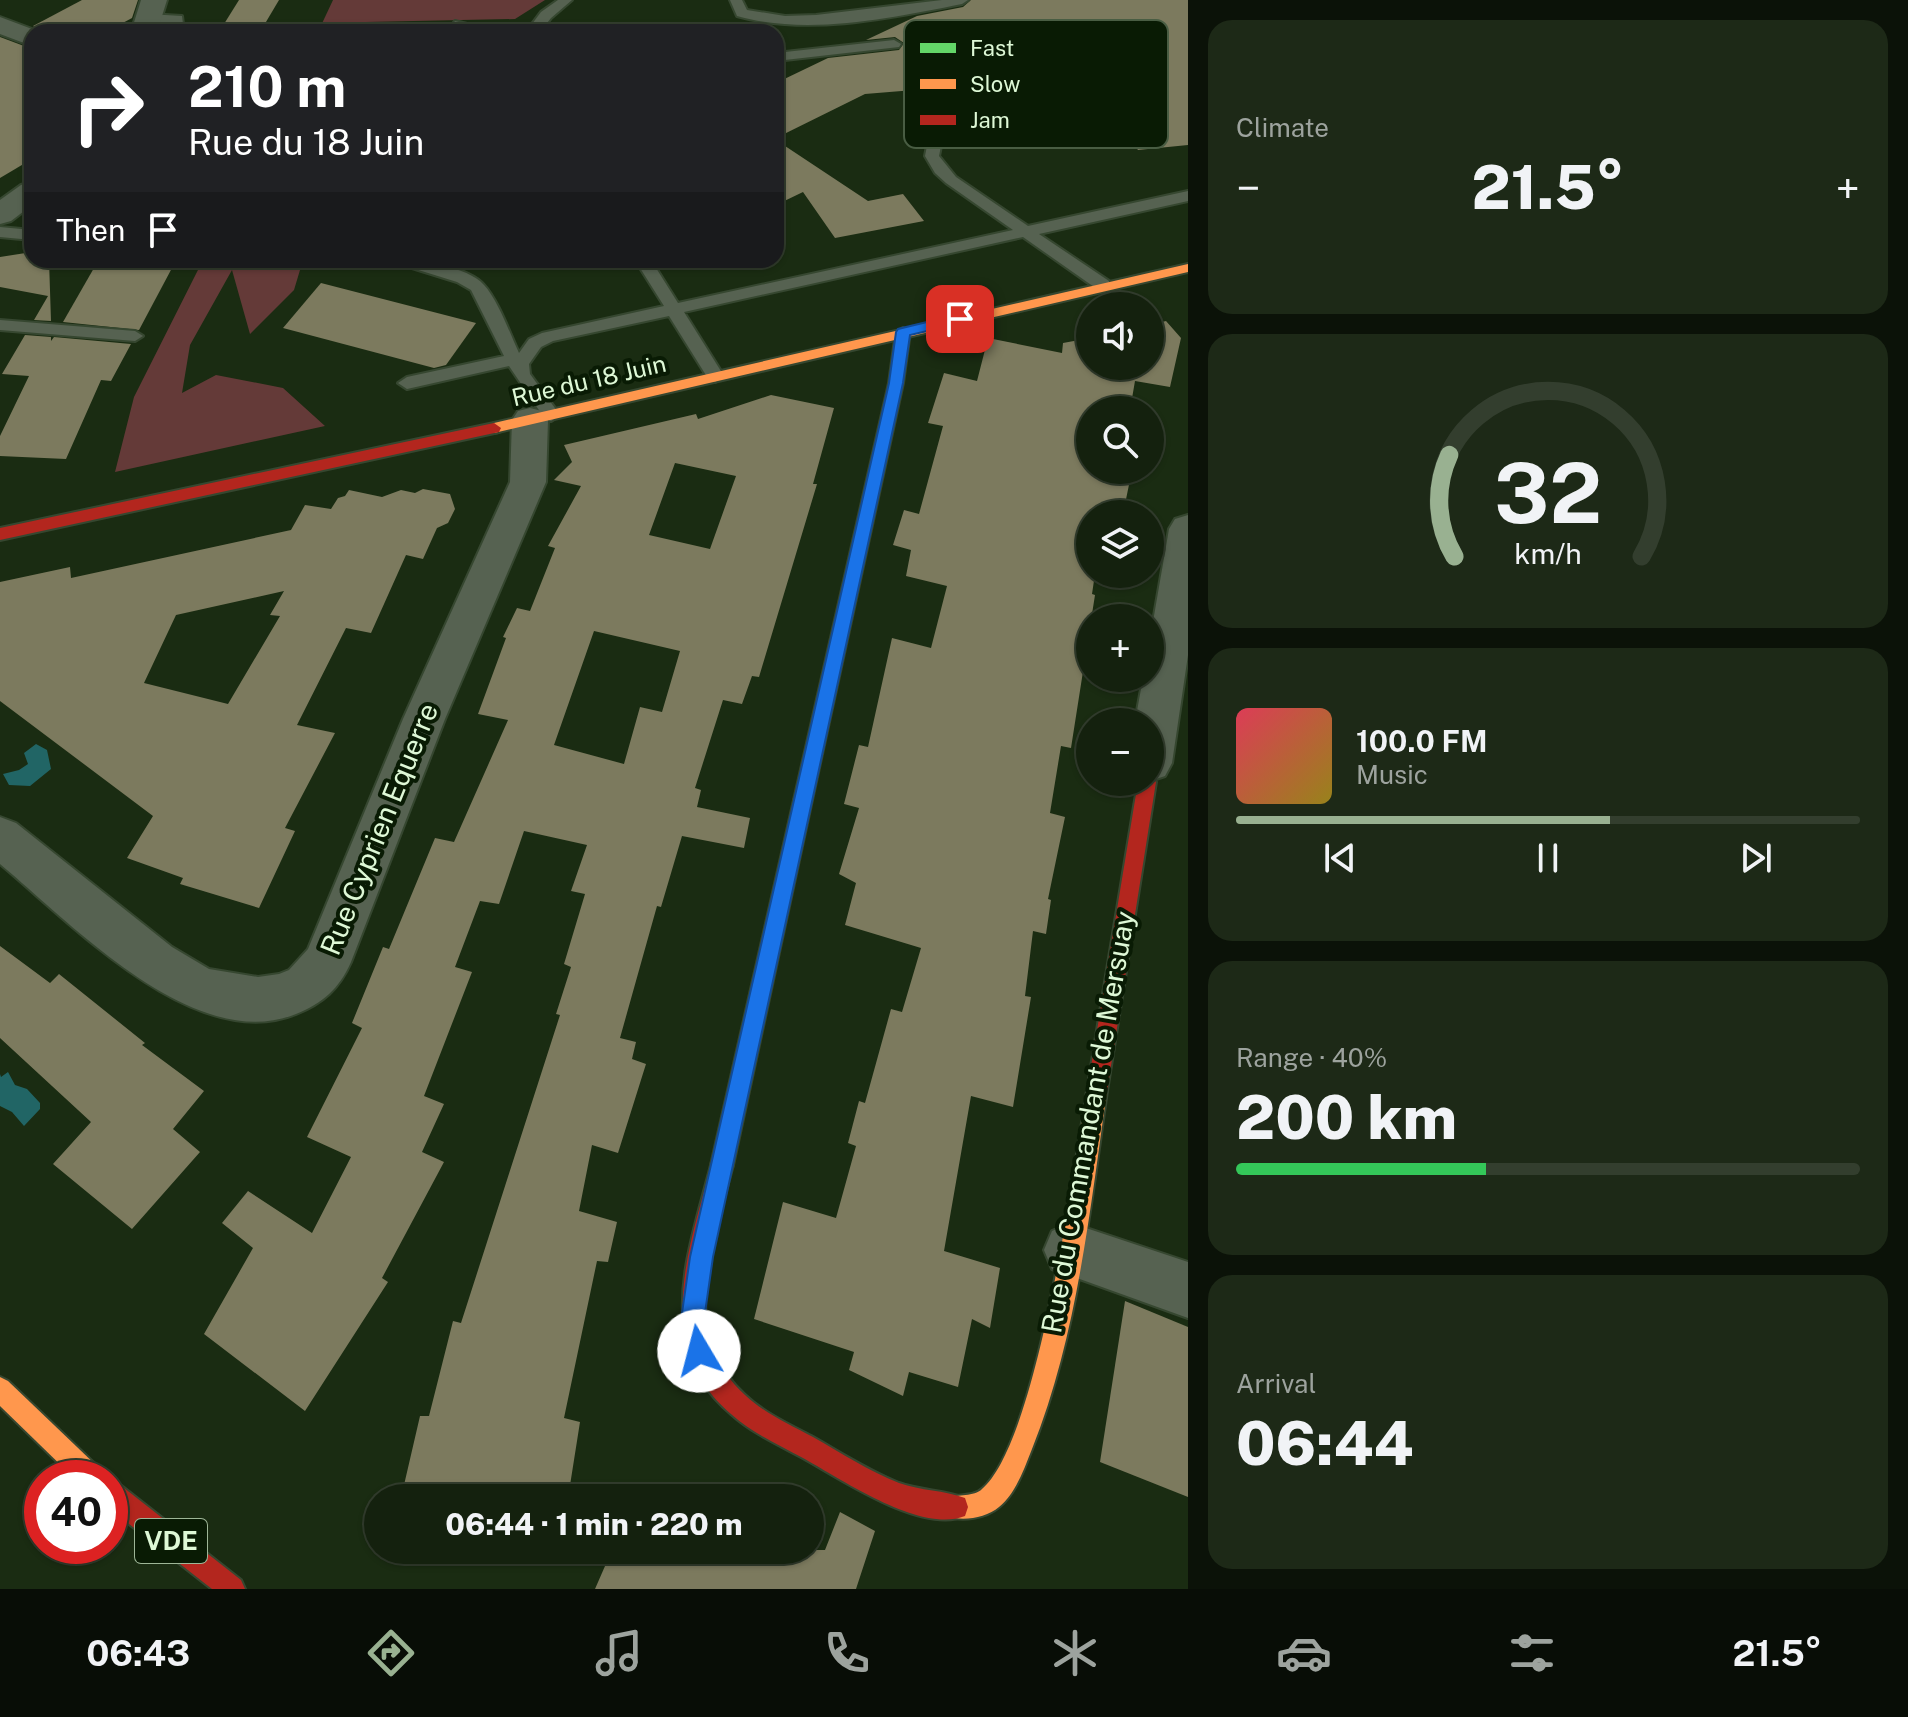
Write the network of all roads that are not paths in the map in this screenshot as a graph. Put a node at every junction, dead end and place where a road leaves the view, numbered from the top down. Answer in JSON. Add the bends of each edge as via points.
{"nodes":[{"id":1,"x":566,"y":0,"type":"edge"},
{"id":2,"x":736,"y":0,"type":"edge"},
{"id":3,"x":962,"y":0,"type":"edge"},
{"id":4,"x":149,"y":17,"type":"edge"},
{"id":5,"x":177,"y":24,"type":"edge"},
{"id":6,"x":539,"y":24,"type":"edge"},
{"id":7,"x":0,"y":25,"type":"edge"},
{"id":8,"x":24,"y":35,"type":"edge"},
{"id":9,"x":894,"y":44,"type":"dead end"},
{"id":10,"x":784,"y":56,"type":"edge"},
{"id":11,"x":934,"y":148,"type":"edge"},
{"id":12,"x":1188,"y":196,"type":"edge"},
{"id":13,"x":24,"y":197,"type":"edge"},
{"id":14,"x":0,"y":215,"type":"edge"},
{"id":15,"x":0,"y":232,"type":"edge"},
{"id":16,"x":1026,"y":232,"type":"junction"},
{"id":17,"x":24,"y":234,"type":"edge"},
{"id":18,"x":429,"y":268,"type":"edge"},
{"id":19,"x":648,"y":268,"type":"edge"},
{"id":20,"x":1188,"y":268,"type":"edge"},
{"id":21,"x":1103,"y":285,"type":"junction"},
{"id":22,"x":672,"y":311,"type":"junction"},
{"id":23,"x":0,"y":325,"type":"edge"},
{"id":24,"x":903,"y":332,"type":"junction"},
{"id":25,"x":135,"y":336,"type":"dead end"},
{"id":26,"x":518,"y":367,"type":"junction"},
{"id":27,"x":715,"y":376,"type":"junction"},
{"id":28,"x":407,"y":383,"type":"dead end"},
{"id":29,"x":540,"y":417,"type":"junction"},
{"id":30,"x":1188,"y":529,"type":"edge"},
{"id":31,"x":0,"y":534,"type":"edge"},
{"id":32,"x":1159,"y":708,"type":"edge"},
{"id":33,"x":1145,"y":796,"type":"edge"},
{"id":34,"x":0,"y":837,"type":"edge"},
{"id":35,"x":1071,"y":1250,"type":"junction"},
{"id":36,"x":1188,"y":1290,"type":"edge"},
{"id":37,"x":0,"y":1389,"type":"edge"},
{"id":38,"x":73,"y":1460,"type":"edge"},
{"id":39,"x":128,"y":1507,"type":"edge"},
{"id":40,"x":232,"y":1589,"type":"edge"}],
"edges":[{"from":1,"to":6,"type":"lane"},
{"from":2,"to":3,"type":"lane","via":[[742,13],[775,21],[909,10]]},
{"from":4,"to":5,"type":"lane","via":[[177,19]]},
{"from":7,"to":8,"type":"street"},
{"from":9,"to":10,"type":"lane"},
{"from":11,"to":16,"type":"lane","via":[[934,161],[945,175]]},
{"from":12,"to":16,"type":"lane"},
{"from":13,"to":14,"type":"street"},
{"from":15,"to":17,"type":"lane"},
{"from":16,"to":21,"type":"lane"},
{"from":16,"to":22,"type":"lane"},
{"from":18,"to":26,"type":"lane","via":[[478,287]]},
{"from":19,"to":22,"type":"lane"},
{"from":20,"to":21,"type":"street","name":"Rue du 18 Juin"},
{"from":21,"to":24,"type":"street","name":"Rue du 18 Juin"},
{"from":22,"to":26,"type":"lane","via":[[548,337],[526,351]]},
{"from":22,"to":27,"type":"lane"},
{"from":23,"to":25,"type":"lane"},
{"from":24,"to":27,"type":"street","name":"Rue du 18 Juin"},
{"from":24,"to":35,"type":"street","name":"Rue du Commandant de Mersuay","via":[[893,398],[701,1257],[691,1327],[706,1375],[748,1415],[917,1503],[955,1510],[991,1498],[1010,1476],[1029,1426]]},
{"from":26,"to":28,"type":"lane"},
{"from":26,"to":29,"type":"lane"},
{"from":27,"to":29,"type":"street","name":"Rue du 18 Juin"},
{"from":29,"to":31,"type":"street","name":"Rue du 18 Juin"},
{"from":29,"to":34,"type":"street","name":"Rue Cyprien Equerre","via":[[528,482],[424,719],[327,962],[306,986],[258,1000],[201,990],[155,963]]},
{"from":30,"to":32,"type":"street"},
{"from":33,"to":35,"type":"street","name":"Rue du Commandant de Mersuay"},
{"from":35,"to":36,"type":"street"},
{"from":37,"to":38,"type":"street"},
{"from":39,"to":40,"type":"street","number":"VDE"}]}
